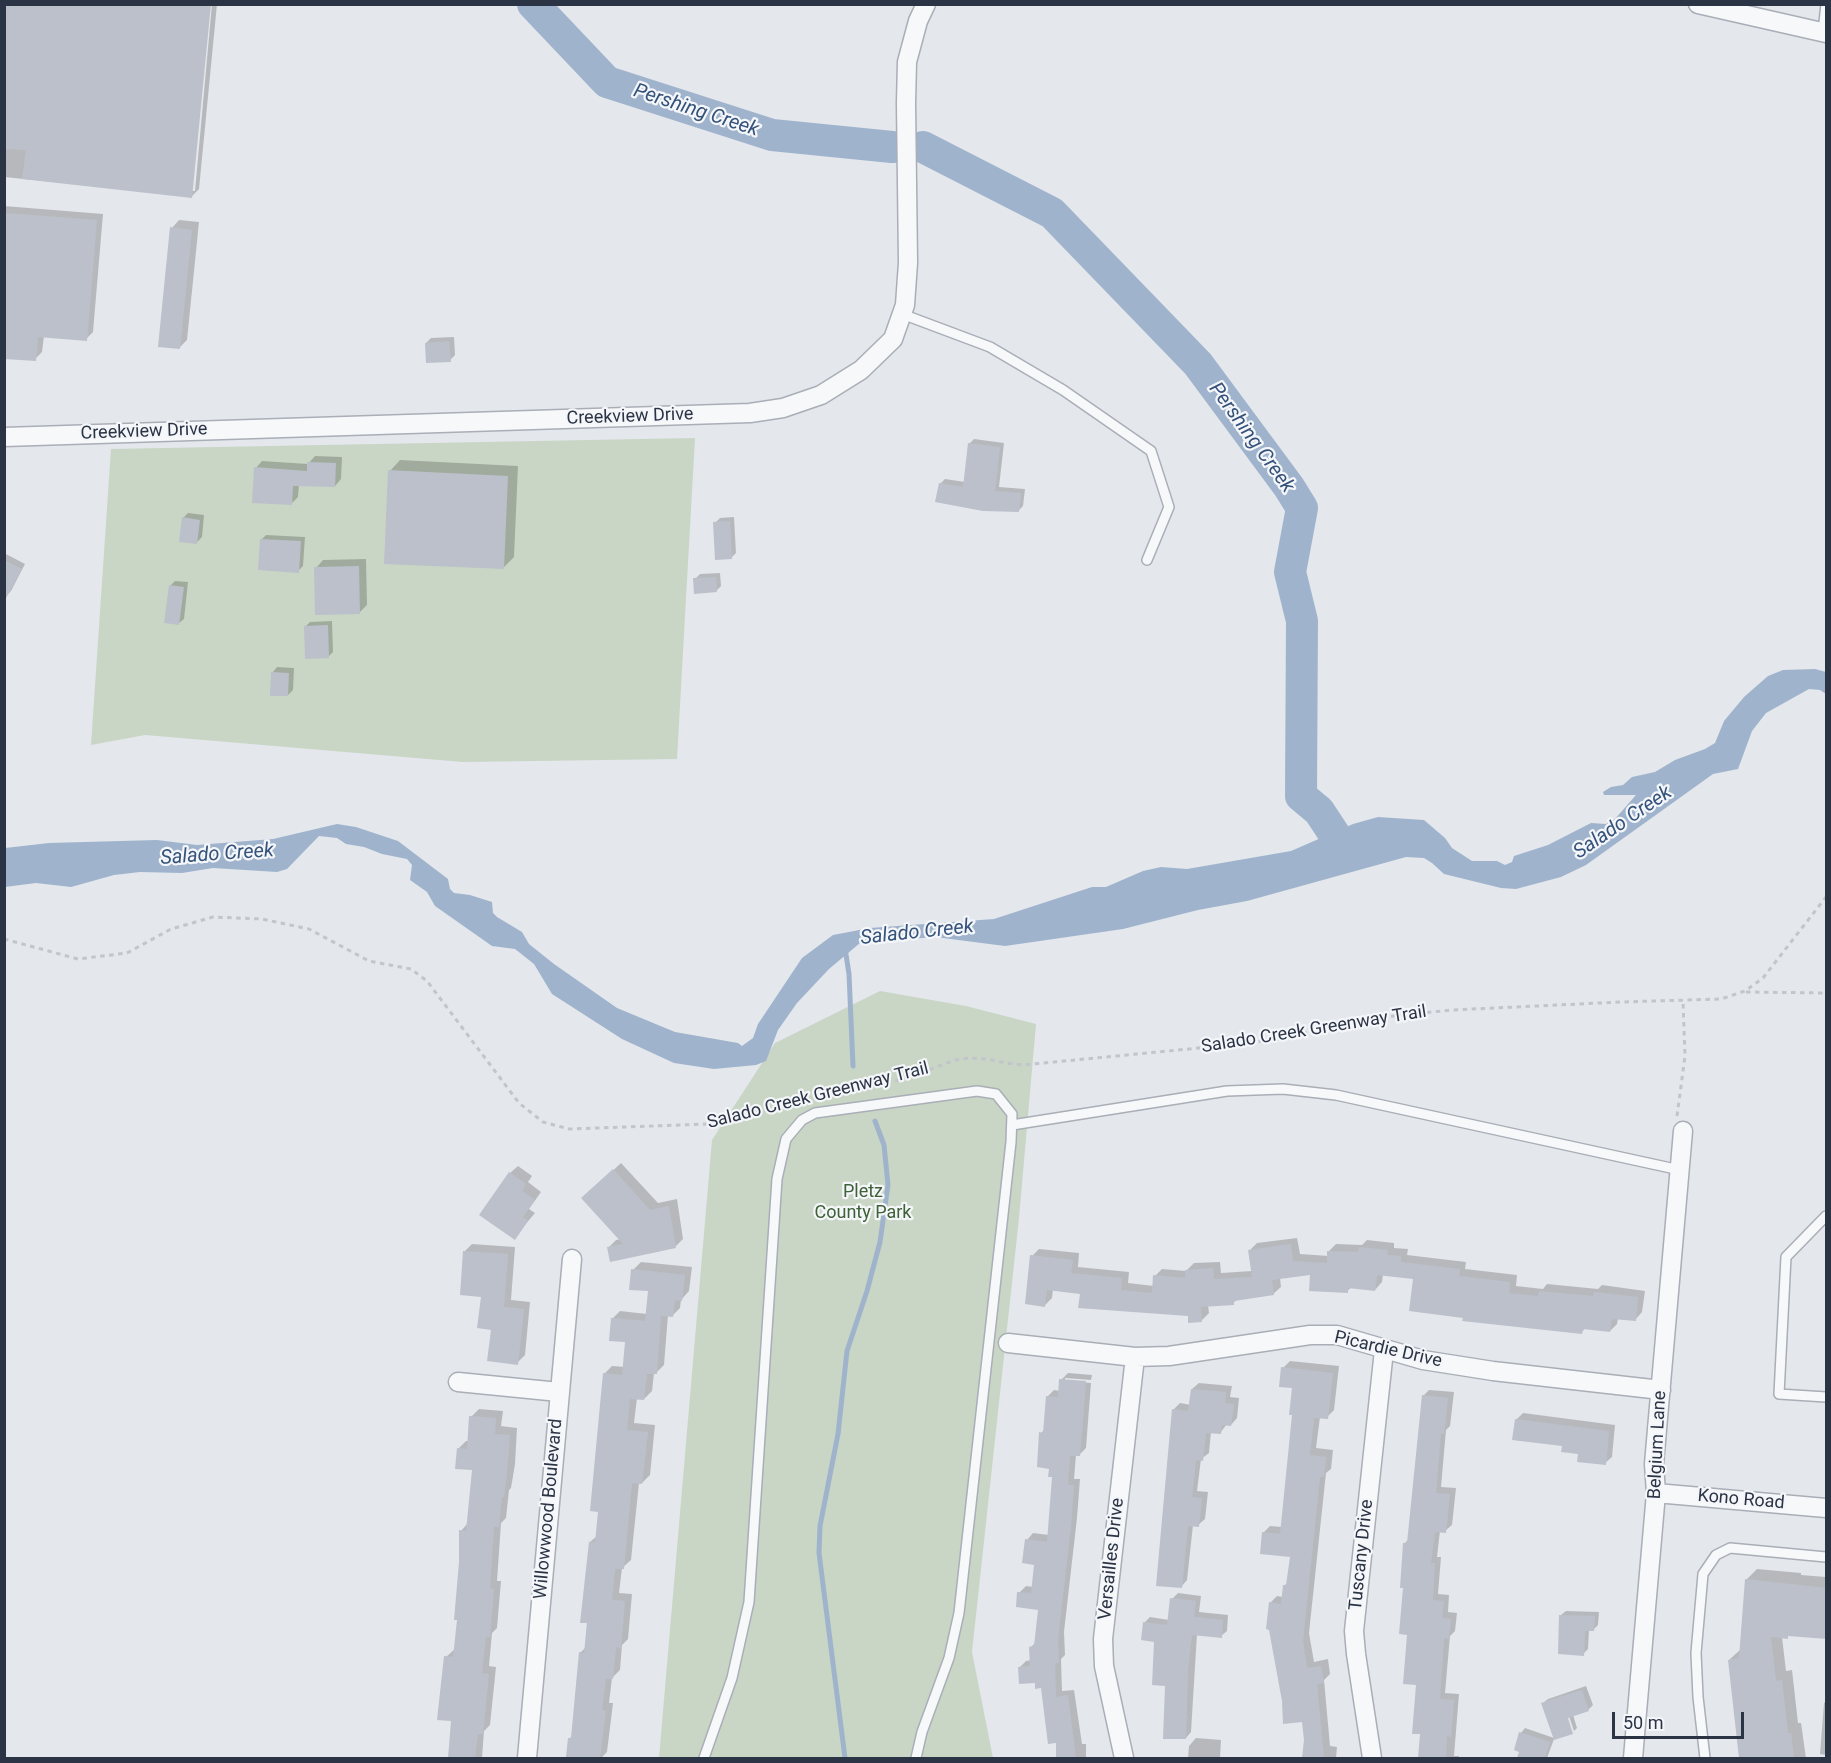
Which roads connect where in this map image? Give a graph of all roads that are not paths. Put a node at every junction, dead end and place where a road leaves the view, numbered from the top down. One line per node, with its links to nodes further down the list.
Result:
1 (926, 4): 5 (street, Creekview Drive)
2 (1698, 4): 4 (street)
3 (1826, 4): 4 (lane)
4 (1825, 33)
5 (902, 314): 6 (street, Creekview Drive); 7 (lane)
6 (4, 437)
7 (1147, 560)
8 (1012, 1125): 10 (lane); 24 (lane); 25 (lane)
9 (1683, 1131): 10 (street, Belgium Lane)
10 (1680, 1170): 17 (street, Belgium Lane)
11 (1827, 1216): 19 (lane)
12 (572, 1259): 18 (street, Willowwood Boulevard)
13 (1008, 1343): 15 (street, Picardie Drive)
14 (1384, 1350): 15 (street, Picardie Drive); 17 (street, Picardie Drive); 27 (street, Tuscany Drive)
15 (1135, 1357): 26 (street, Versailles Drive)
16 (458, 1382): 18 (street)
17 (1661, 1390): 20 (street, Belgium Lane)
18 (559, 1392): 23 (street, Willowwood Boulevard)
19 (1827, 1397)
20 (1656, 1493): 21 (street, Kono Road); 28 (street, Belgium Lane)
21 (1827, 1508)
22 (1827, 1557): 29 (lane)
23 (527, 1758)
24 (704, 1758)
25 (916, 1758)
26 (1124, 1758)
27 (1372, 1758)
28 (1633, 1758)
29 (1705, 1758)

